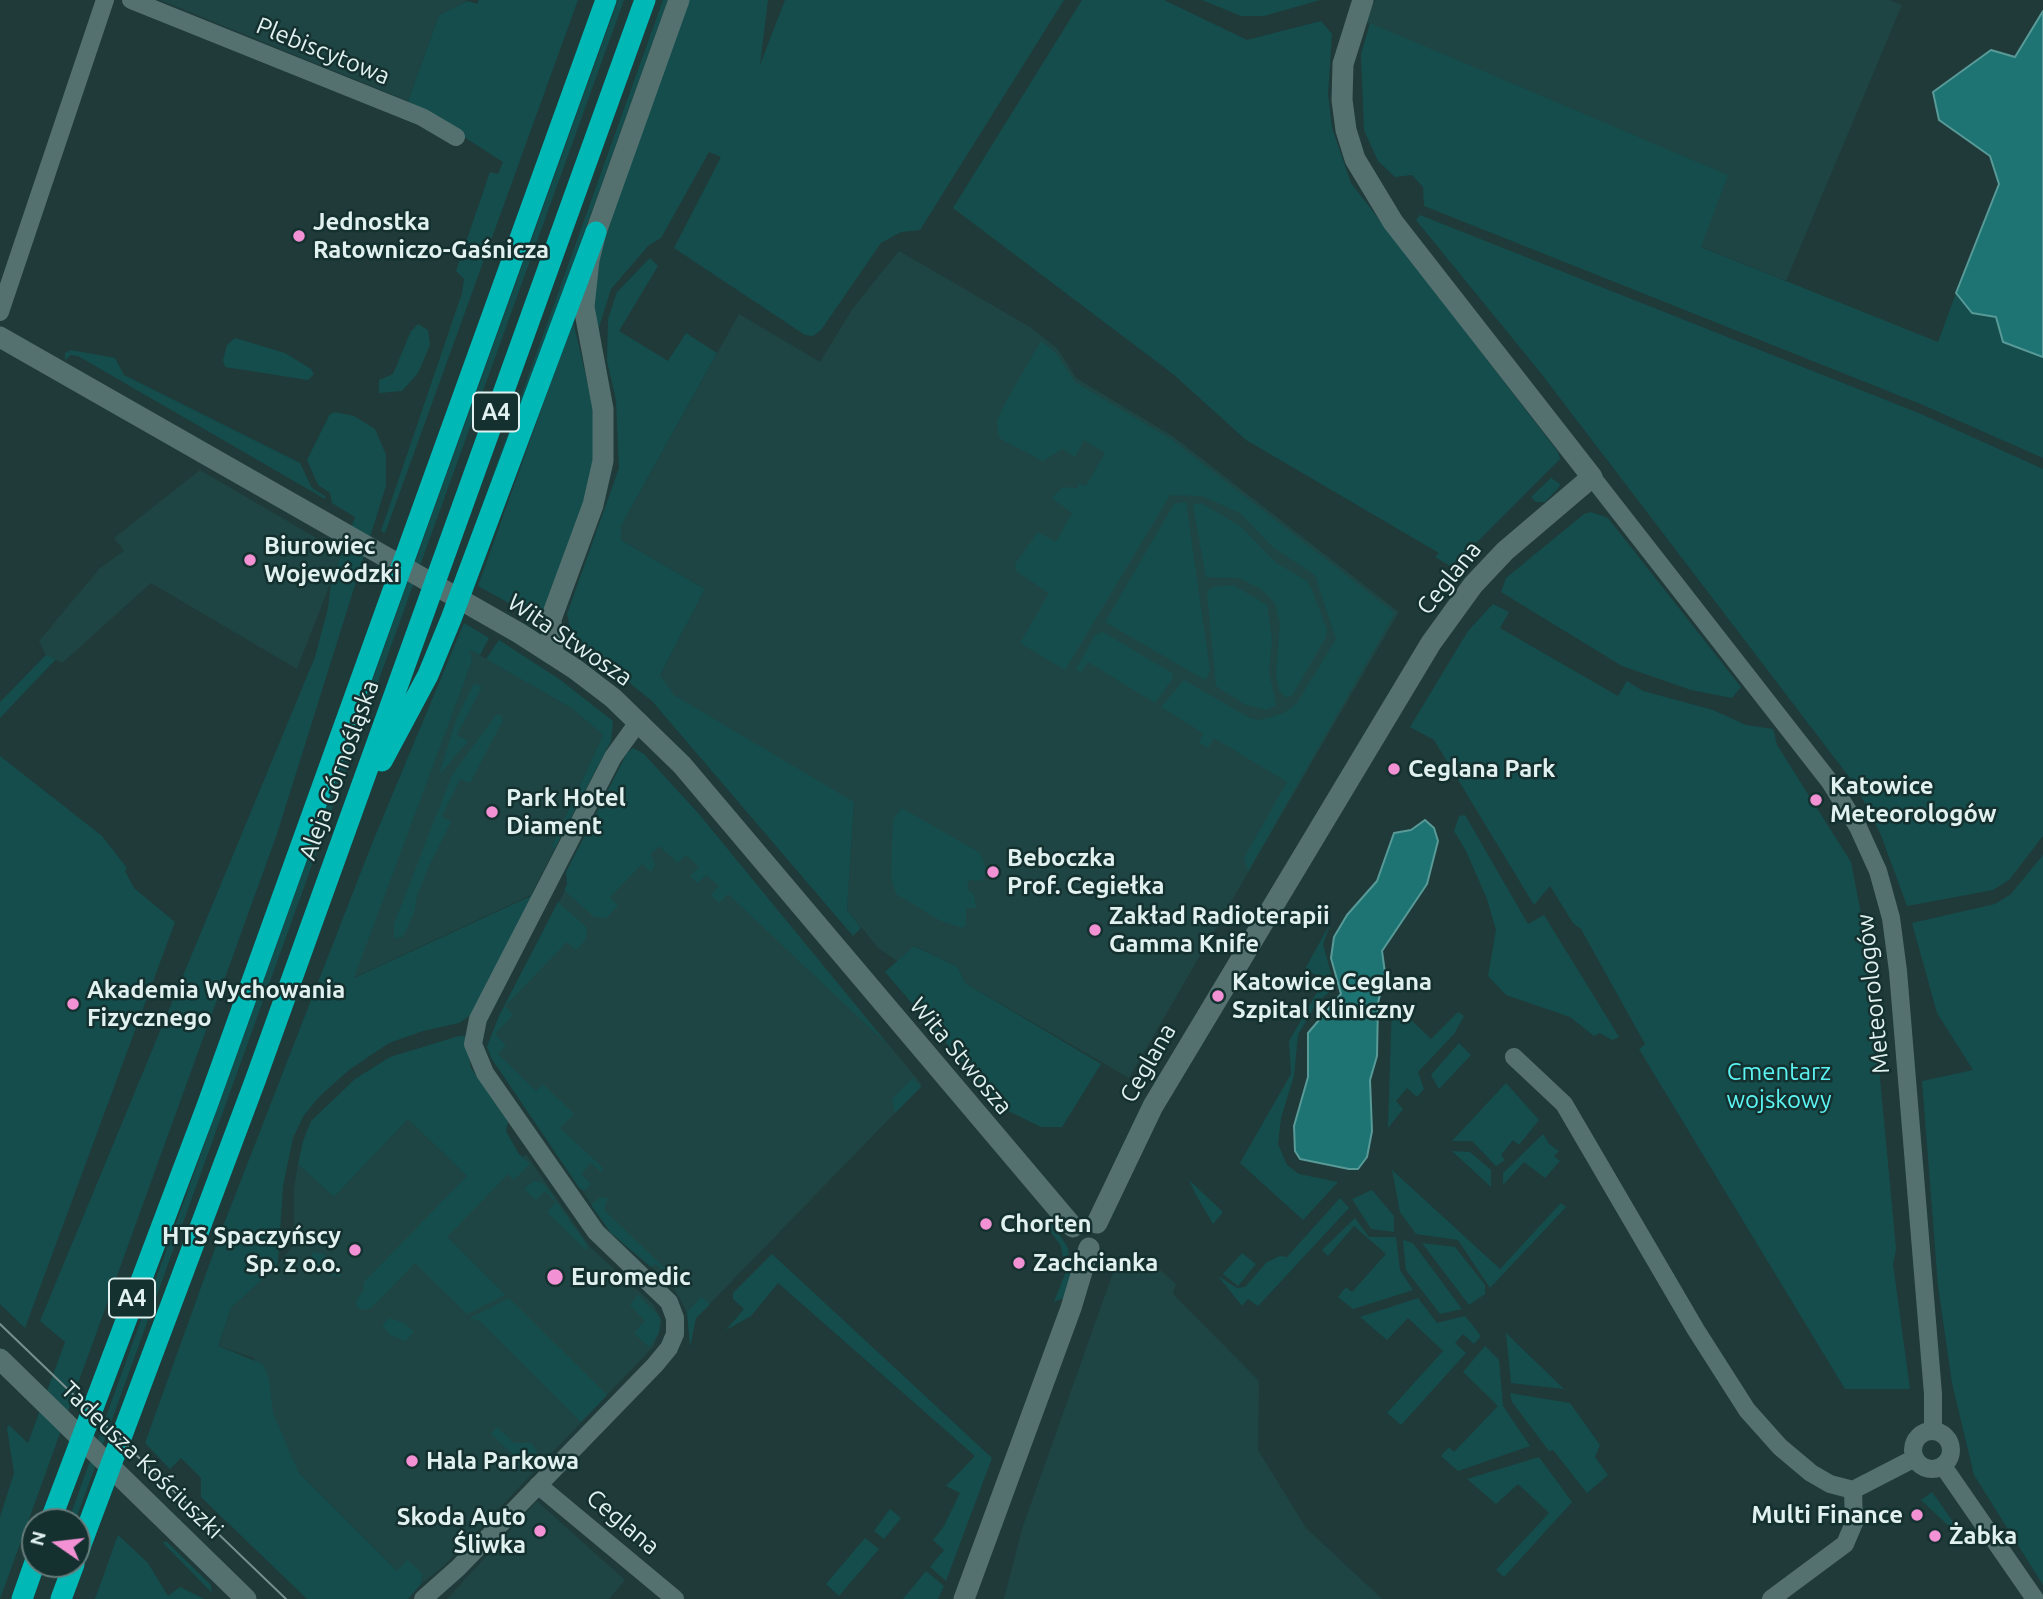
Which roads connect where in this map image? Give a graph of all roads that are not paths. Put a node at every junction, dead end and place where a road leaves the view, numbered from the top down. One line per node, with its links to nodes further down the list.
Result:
1 (105, 0): 9 (street)
2 (131, 0): 7 (street, Plebiscytowa)
3 (606, 0): 27 (highway, Aleja Górnośląska / A4)
4 (645, 0): 16 (highway, Aleja Górnośląska / A4)
5 (679, 0): 8 (street)
6 (1363, 0): 11 (street)
7 (456, 137)
8 (596, 232): 12 (street); 16 (highway)
9 (0, 312)
10 (0, 337): 13 (street, Wita Stwosza)
11 (1592, 477): 18 (street, Ceglana); 22 (street, Meteorologów)
12 (551, 619): 13 (street); 14 (street)
13 (519, 634): 14 (street, Wita Stwosza)
14 (553, 655): 15 (street, Wita Stwosza)
15 (639, 721): 19 (street, Wita Stwosza); 25 (street)
16 (348, 825): 28 (highway, Aleja Górnośląska / A4)
17 (1514, 1057): 26 (street)
18 (1097, 1223): 19 (street); 20 (street)
19 (1073, 1227): 20 (street)
20 (1089, 1248): 36 (street)
21 (5, 1364): 33 (street, Tadeusza Kościuszki)
22 (1933, 1431): 23 (street); 24 (street)
23 (1915, 1458): 24 (street); 26 (street)
24 (1943, 1465): 38 (street)
25 (538, 1485): 34 (street); 35 (street, Ceglana)
26 (1853, 1489): 37 (street)
27 (55, 1508)
28 (91, 1517)
29 (29, 1578): 31 (highway)
30 (69, 1578): 32 (highway)
31 (22, 1599)
32 (61, 1599)
33 (246, 1599)
34 (423, 1599)
35 (675, 1599)
36 (964, 1599)
37 (1771, 1599)
38 (2035, 1599)

